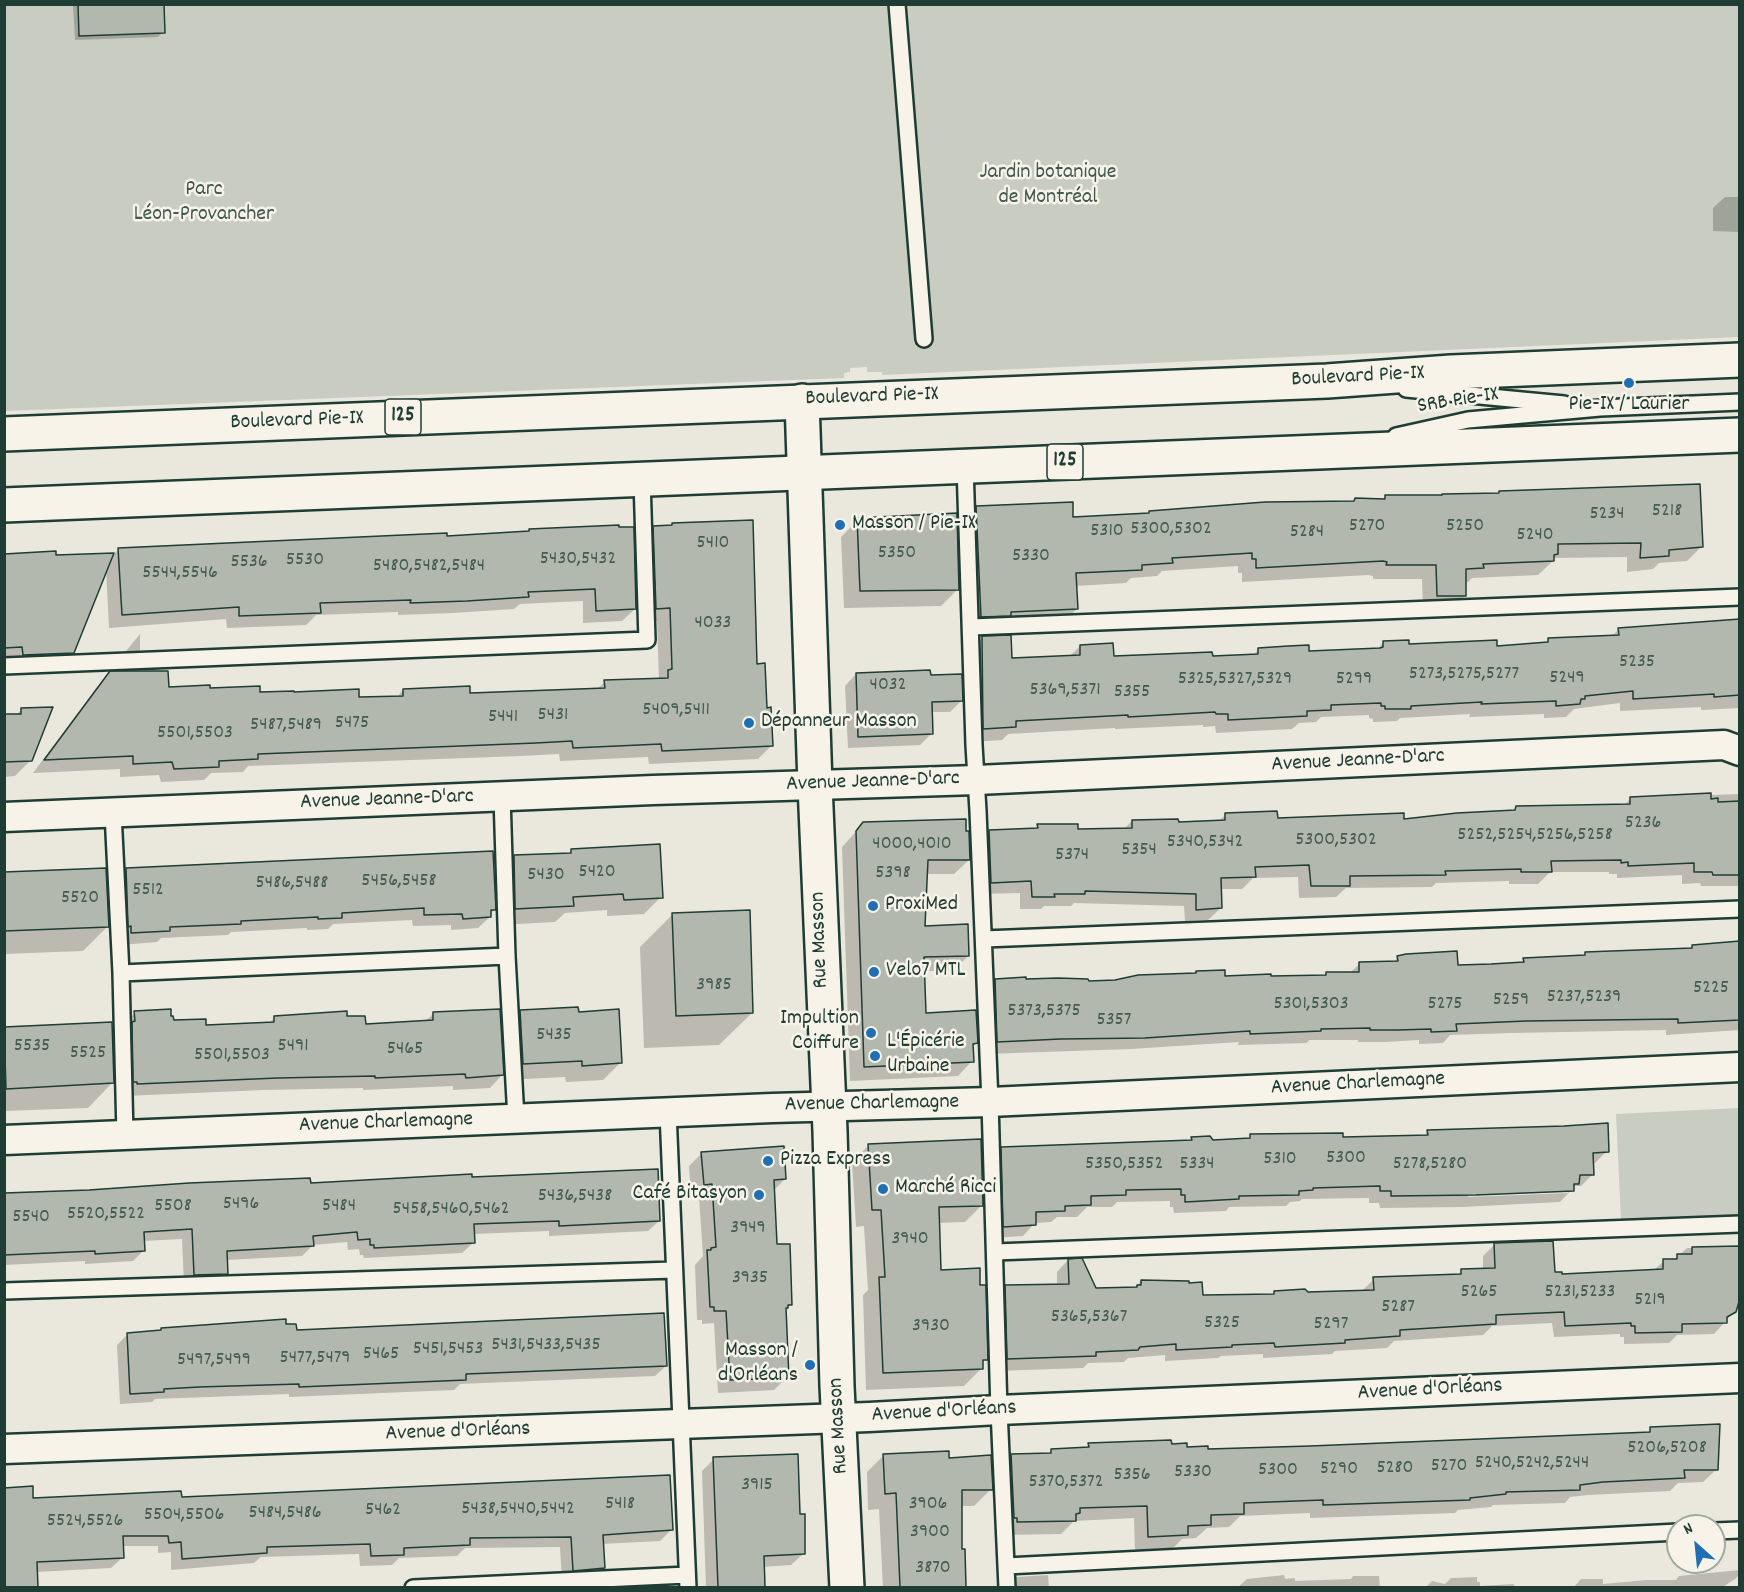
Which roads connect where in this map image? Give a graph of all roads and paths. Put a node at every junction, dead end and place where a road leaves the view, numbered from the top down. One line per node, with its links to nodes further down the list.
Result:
1 (897, 4): 2 (lane)
2 (924, 339)
3 (1740, 360): 4 (main road, Boulevard Pie-IX / 125)
4 (1327, 381): 5 (main road, Boulevard Pie-IX / 125); 7 (lane, SRB Pie-IX)
5 (802, 401): 8 (main road, Boulevard Pie-IX / 125); 12 (main road, Rue Masson)
6 (1740, 402): 7 (lane, SRB Pie-IX)
7 (1600, 408): 10 (lane, SRB Pie-IX)
8 (4, 434)
9 (1740, 435): 10 (main road, 125)
10 (1326, 452): 11 (main road, 125)
11 (965, 466): 12 (main road, 125); 16 (lane)
12 (804, 473): 13 (main road, 125); 20 (main road, Rue Masson)
13 (642, 480): 14 (main road, 125); 17 (lane)
14 (4, 505)
15 (1740, 597): 16 (lane)
16 (971, 627): 19 (lane)
17 (4, 666)
18 (1740, 751): 19 (street, Avenue Jeanne-D'arc)
19 (977, 780): 20 (street, Avenue Jeanne-D'arc); 25 (lane)
20 (814, 785): 21 (street, Avenue Jeanne-D'arc); 30 (main road, Rue Masson)
21 (502, 796): 22 (street, Avenue Jeanne-D'arc); 26 (lane)
22 (113, 813): 23 (street, Avenue Jeanne-D'arc); 27 (lane)
23 (4, 817)
24 (1740, 909): 25 (lane)
25 (984, 939): 29 (lane)
26 (507, 957): 27 (lane); 32 (lane)
27 (121, 973): 33 (lane)
28 (1740, 1067): 29 (street, Avenue Charlemagne)
29 (990, 1102): 30 (street, Avenue Charlemagne); 36 (lane)
30 (828, 1107): 31 (street, Avenue Charlemagne); 41 (main road, Rue Masson)
31 (668, 1112): 32 (street, Avenue Charlemagne); 37 (lane)
32 (516, 1119): 33 (street, Avenue Charlemagne)
33 (125, 1135): 34 (street, Avenue Charlemagne)
34 (4, 1140)
35 (1740, 1224): 36 (lane)
36 (995, 1252): 40 (lane)
37 (674, 1270): 38 (lane); 42 (lane)
38 (4, 1291)
39 (1740, 1378): 40 (street, Avenue d'Orléans)
40 (999, 1410): 41 (street, Avenue d'Orléans); 45 (lane)
41 (839, 1418): 42 (street, Avenue d'Orléans); 48 (main road, Rue Masson)
42 (681, 1425): 43 (street, Avenue d'Orléans); 46 (lane)
43 (4, 1449)
44 (1666, 1534): 45 (lane)
45 (1006, 1566): 49 (lane)
46 (688, 1581): 47 (lane)
47 (412, 1587)
48 (847, 1587)
49 (1007, 1587)

